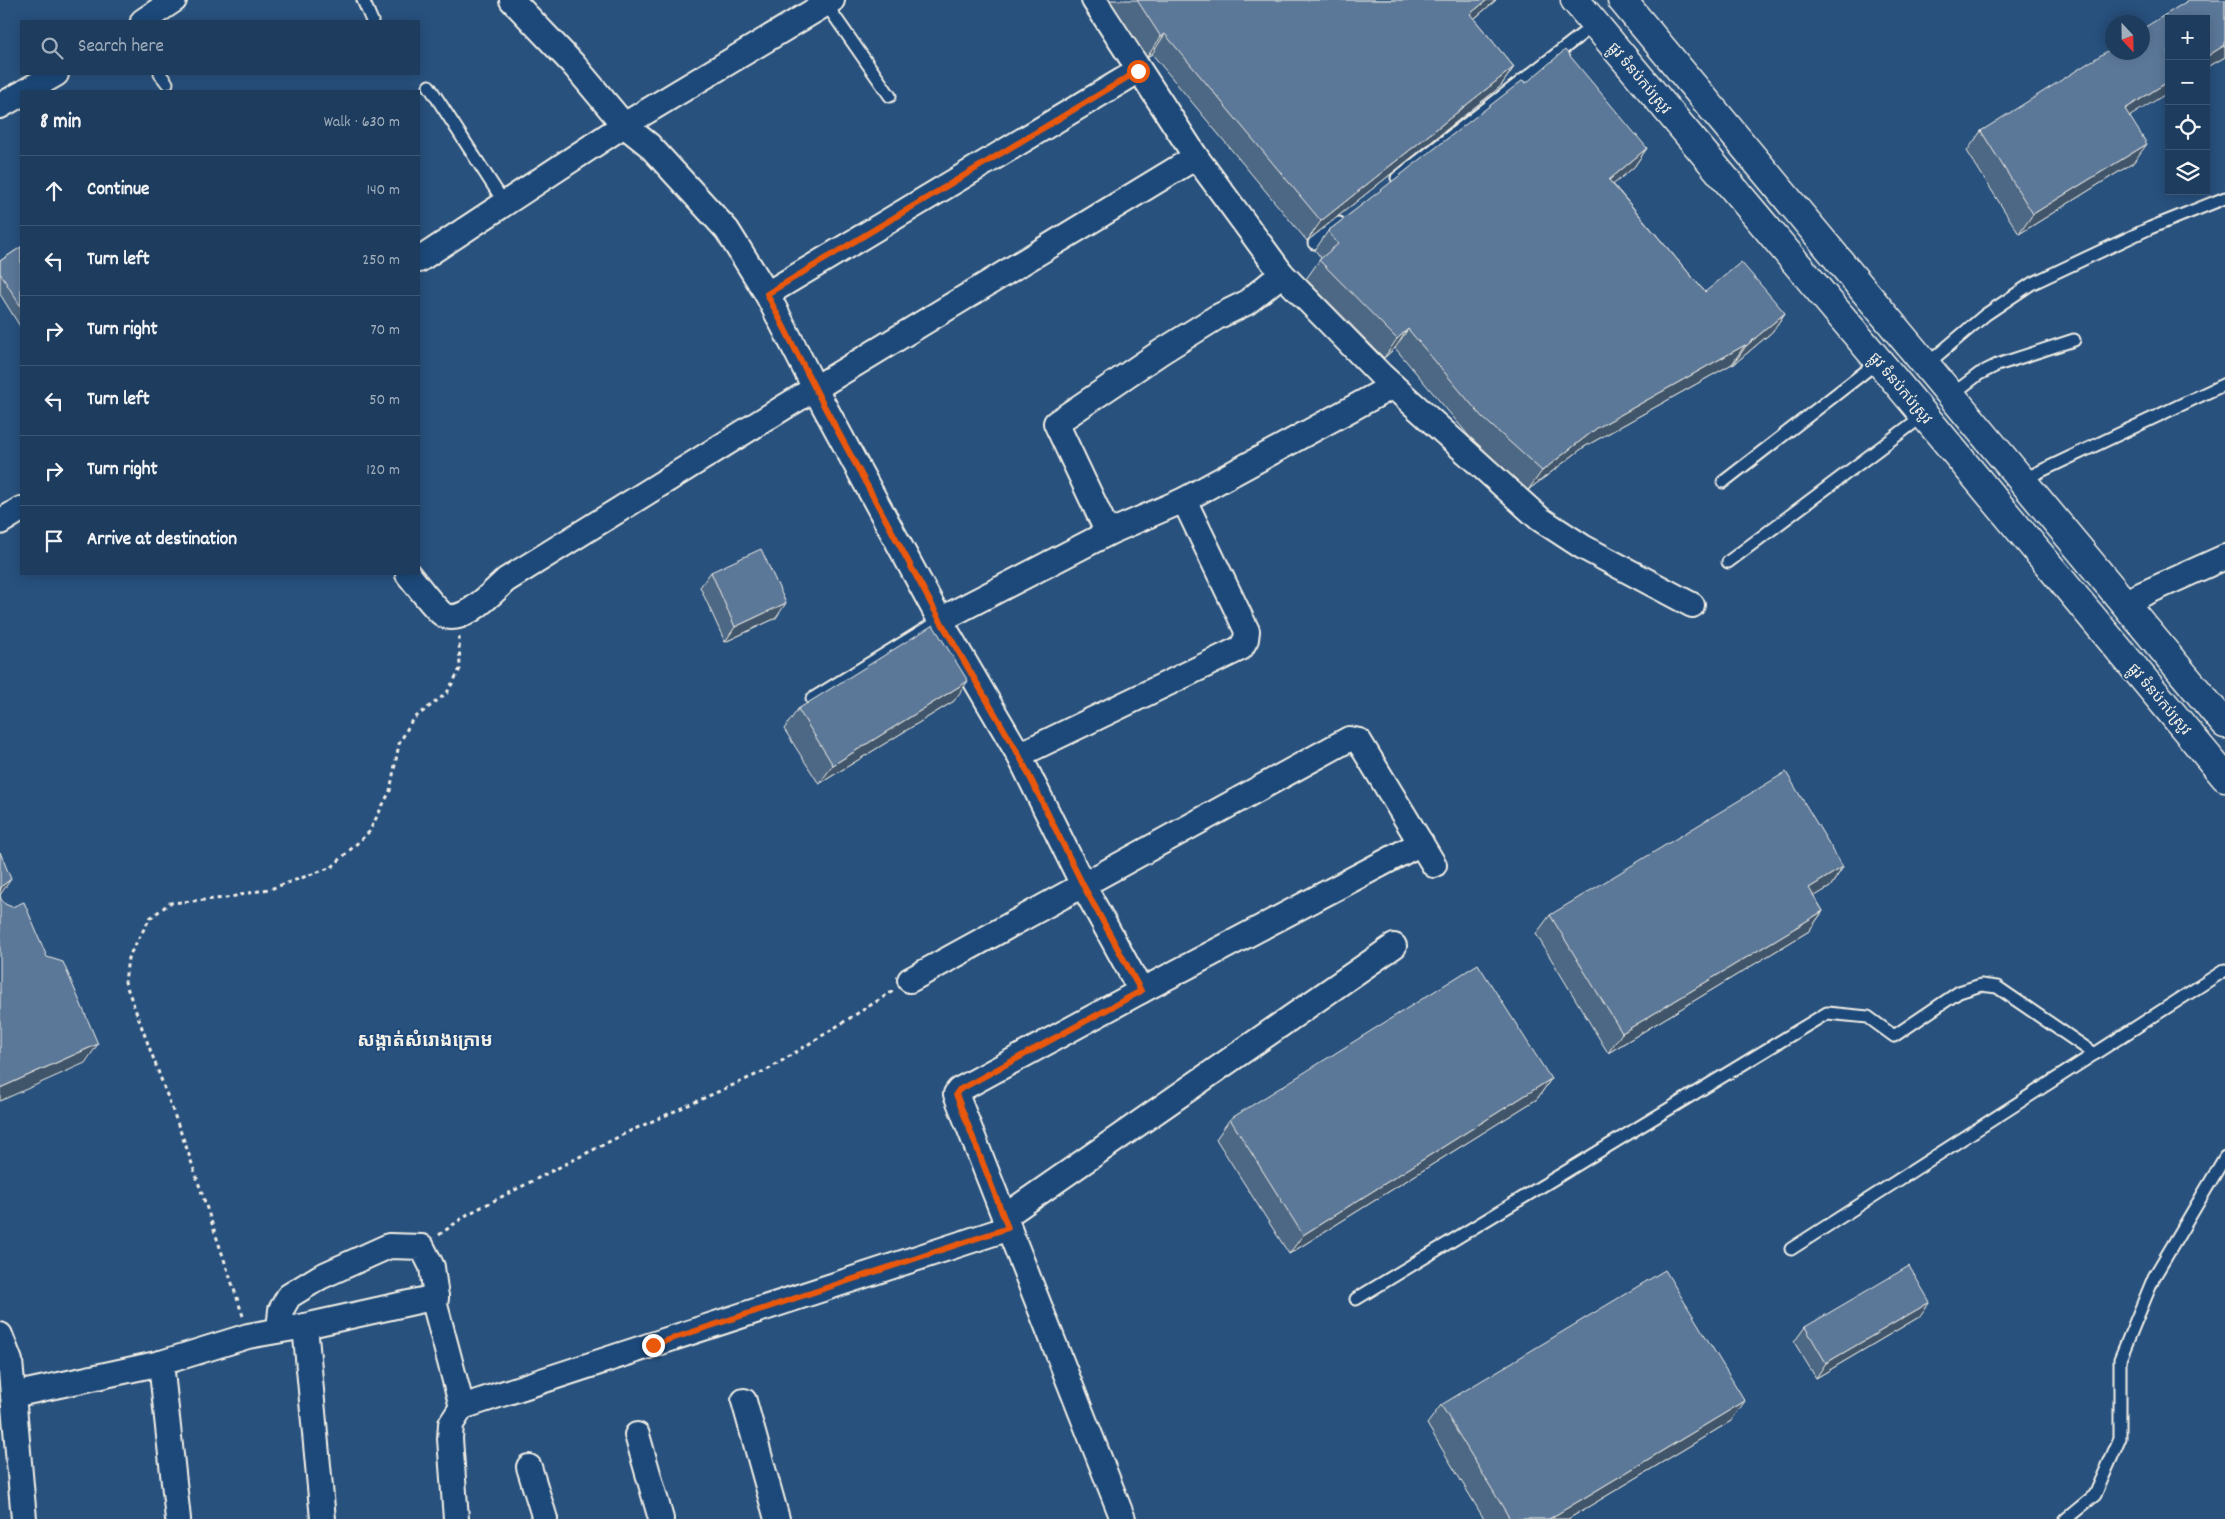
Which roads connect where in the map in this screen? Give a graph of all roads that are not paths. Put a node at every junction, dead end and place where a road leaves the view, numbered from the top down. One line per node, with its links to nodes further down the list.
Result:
1 (174, 0): 8 (street)
2 (363, 0): 9 (lane)
3 (512, 0): 18 (street)
4 (1094, 0): 11 (street)
5 (1575, 0): 10 (main road, ផ្លូវ ទំនប់កប់ស្រូវ)
6 (1622, 0): 30 (main road)
7 (829, 2): 16 (lane); 18 (street)
8 (144, 20)
9 (372, 20)
10 (1595, 24): 20 (lane); 29 (main road, ផ្លូវ ទំនប់កប់ស្រូវ)
11 (1138, 71): 19 (street); 27 (street)
12 (54, 75): 14 (street)
13 (429, 86): 22 (lane)
14 (28, 90)
15 (20, 95): 17 (street)
16 (890, 96)
17 (0, 106)
18 (624, 125): 22 (street); 27 (street)
19 (1196, 157): 26 (street); 33 (street)
20 (1384, 188)
21 (2225, 198): 30 (lane)
22 (505, 204): 25 (street)
23 (1345, 219): 24 (lane)
24 (1314, 243)
25 (420, 259)
26 (1282, 274): 32 (street); 41 (street)
27 (767, 294): 33 (street)
28 (2074, 340): 34 (lane)
29 (1879, 361): 35 (main road, ផ្លូវ ទំនប់កប់ស្រូវ); 37 (lane)
30 (1925, 366): 34 (main road)
31 (2225, 384): 36 (lane)
32 (1393, 386): 38 (street); 46 (street)
33 (815, 388): 44 (street); 47 (street)
34 (1950, 396): 36 (main road)
35 (1924, 415): 43 (lane); 51 (main road, ផ្លូវ ទំនប់កប់ស្រូវ)
36 (2021, 480): 45 (main road)
37 (1723, 482)
38 (1184, 500): 41 (street); 50 (street)
39 (20, 510): 40 (street)
40 (0, 522)
41 (1108, 533): 47 (street)
42 (2225, 558): 45 (street)
43 (1728, 562)
44 (409, 575)
45 (2124, 602): 49 (main road)
46 (1692, 605)
47 (940, 620): 48 (lane); 50 (street)
48 (812, 698)
49 (2225, 724)
50 (1019, 755): 54 (street)
51 (2225, 777)
52 (1421, 842): 53 (street); 54 (street); 58 (street)
53 (1434, 865)
54 (1083, 885): 57 (street); 58 (street)
55 (1394, 946): 61 (street)
56 (2225, 970): 59 (lane)
57 (910, 980)
58 (1141, 991): 61 (street)
59 (2095, 1054): 62 (lane); 64 (lane)
60 (2225, 1157): 83 (lane)
61 (1006, 1222): 72 (street); 82 (street)
62 (1791, 1249)
63 (436, 1297): 65 (street); 66 (street); 72 (street)
64 (1356, 1299)
65 (305, 1326): 66 (street); 77 (street)
66 (279, 1330): 69 (street)
67 (0, 1335): 68 (street)
68 (5, 1363): 70 (street)
69 (162, 1363): 70 (street); 76 (street)
70 (13, 1396): 75 (street)
71 (744, 1401): 81 (street)
72 (462, 1407): 78 (street)
73 (637, 1435): 80 (street)
74 (529, 1467): 79 (street)
75 (24, 1519)
76 (178, 1519)
77 (323, 1519)
78 (456, 1519)
79 (545, 1519)
80 (661, 1519)
81 (777, 1519)
82 (1123, 1519)
83 (2066, 1519)

